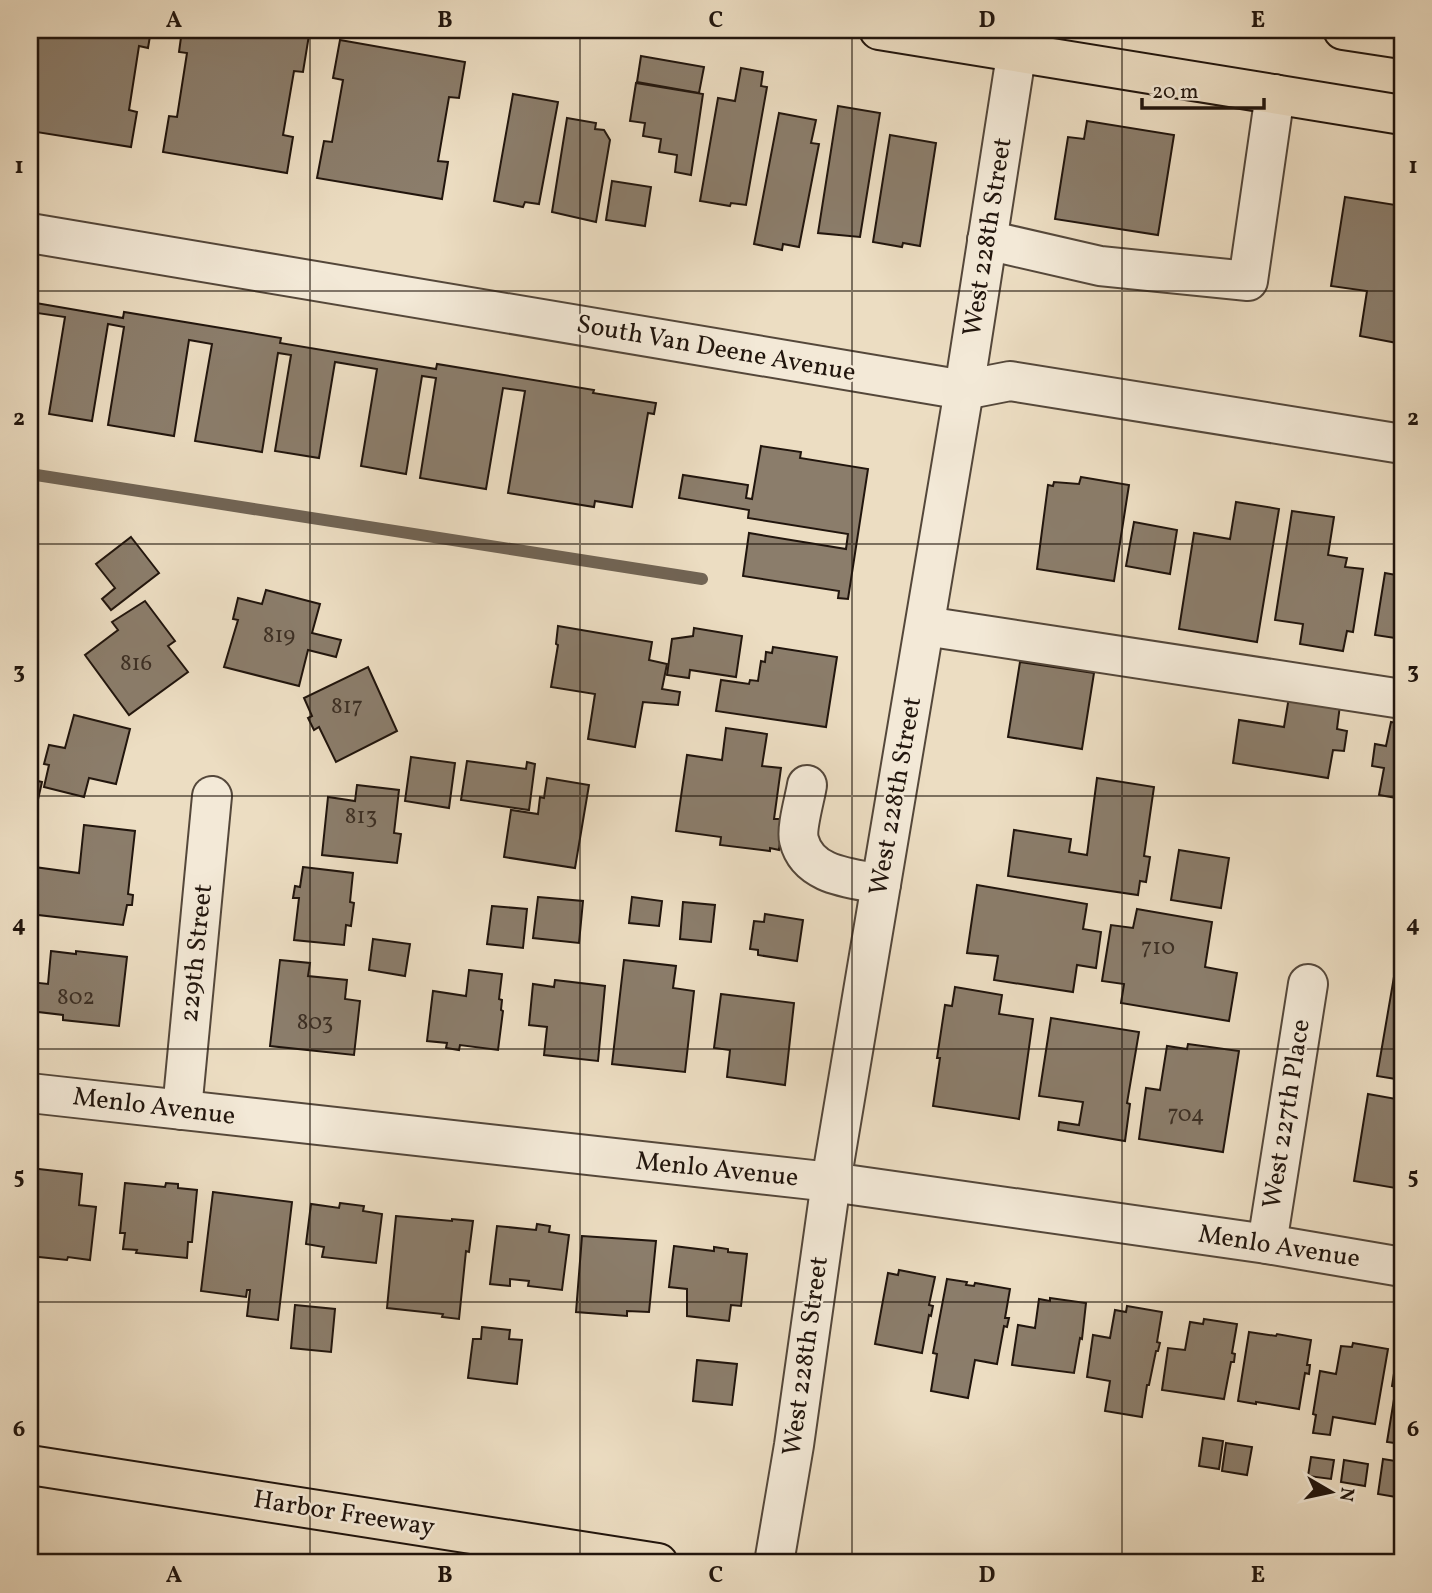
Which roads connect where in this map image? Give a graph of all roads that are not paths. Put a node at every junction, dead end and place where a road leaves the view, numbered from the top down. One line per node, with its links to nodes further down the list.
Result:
1 (879, 30): 4 (main road)
2 (1342, 30): 3 (main road)
3 (1402, 39)
4 (1018, 41): 5 (main road); 8 (street, West 228th Street)
5 (1275, 94): 6 (main road); 8 (street)
6 (1402, 115)
7 (30, 233): 9 (street, South Van Deene Avenue)
8 (987, 240): 9 (street, West 228th Street)
9 (964, 390): 10 (street, South Van Deene Avenue); 11 (street, West 228th Street)
10 (1402, 444)
11 (925, 626): 12 (street); 15 (street, West 228th Street)
12 (1402, 699)
13 (807, 785): 15 (street)
14 (212, 796): 18 (street, 229th Street)
15 (881, 884): 19 (street, West 228th Street)
16 (1308, 984): 20 (street, West 227th Place)
17 (30, 1093): 18 (street, Menlo Avenue)
18 (182, 1110): 19 (street, Menlo Avenue)
19 (831, 1182): 20 (street, Menlo Avenue); 24 (street, West 228th Street)
20 (1267, 1244): 21 (street, Menlo Avenue)
21 (1402, 1267)
22 (30, 1465): 23 (main road, Harbor Freeway)
23 (658, 1563)
24 (774, 1563)

